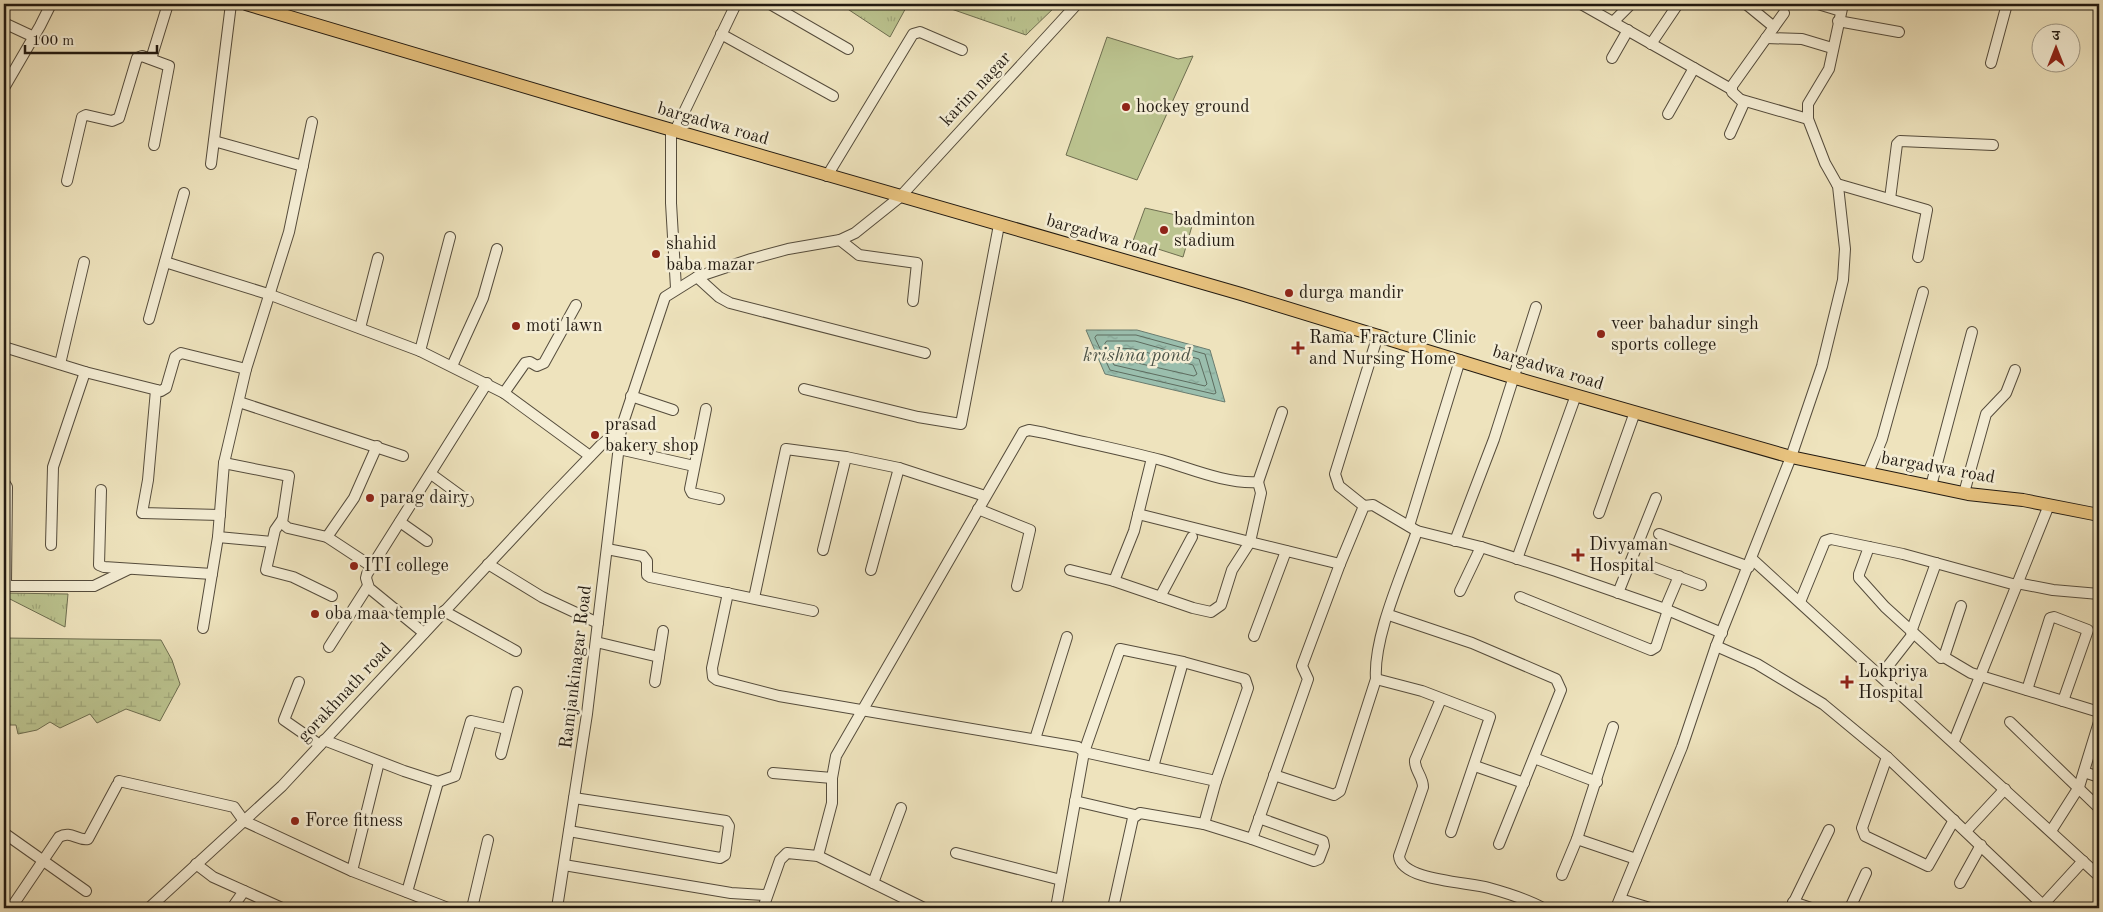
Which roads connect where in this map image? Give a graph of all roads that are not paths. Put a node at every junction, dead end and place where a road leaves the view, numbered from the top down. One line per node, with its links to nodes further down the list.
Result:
1 (51, 4): 22 (street)
2 (168, 4): 29 (street)
3 (231, 4): 41 (street)
4 (246, 4): 39 (main road, bargadwa road)
5 (736, 4): 21 (street)
6 (770, 4): 26 (street)
7 (1077, 4): 50 (street, karim nagar)
8 (1631, 4): 16 (street)
9 (1678, 4): 24 (street)
10 (1746, 4): 18 (street)
11 (1818, 4): 14 (street)
12 (2007, 4): 30 (street)
13 (1585, 5): 16 (street)
14 (1840, 12): 20 (street); 25 (street)
15 (1784, 13): 18 (street)
16 (1613, 22): 19 (street)
17 (4, 23): 22 (street)
18 (1774, 26): 23 (street)
19 (1628, 30): 24 (street); 28 (street)
20 (1899, 32)
21 (721, 34): 34 (street); 39 (street)
22 (34, 37): 32 (street)
23 (1766, 38): 25 (street); 33 (street)
24 (1651, 44): 31 (street)
25 (1832, 48): 37 (street)
26 (848, 49)
27 (962, 50): 46 (street)
28 (1612, 58)
29 (151, 59): 42 (street); 47 (street)
30 (1991, 63)
31 (1694, 68): 33 (street); 36 (street)
32 (4, 88)
33 (1731, 89): 35 (street)
34 (832, 96)
35 (1742, 100): 37 (street); 40 (street)
36 (1668, 114)
37 (1808, 119): 48 (street)
38 (312, 122): 45 (street)
39 (673, 131): 46 (main road, bargadwa road); 61 (street)
40 (1730, 134)
41 (214, 141): 44 (street); 45 (street)
42 (154, 145)
43 (1992, 145): 51 (street)
44 (211, 164)
45 (303, 166): 63 (street)
46 (827, 176): 50 (main road, bargadwa road)
47 (66, 181)
48 (1837, 184): 51 (street); 98 (street)
49 (184, 193): 59 (street)
50 (900, 197): 52 (main road, bargadwa road); 54 (street, karim nagar)
51 (1890, 199): 56 (street)
52 (999, 225): 70 (main road, bargadwa road); 82 (street)
53 (450, 237): 72 (street)
54 (849, 247): 60 (street); 64 (street)
55 (497, 249): 76 (street)
56 (1918, 257)
57 (378, 258): 68 (street)
58 (84, 262): 75 (street)
59 (165, 262): 63 (street); 67 (street)
60 (697, 277): 61 (street); 73 (street)
61 (676, 288): 86 (street, Ramjankinagar Road)
62 (1923, 292): 103 (street)
63 (268, 294): 68 (street); 77 (street)
64 (913, 301)
65 (576, 305): 84 (street)
66 (1536, 307): 80 (street)
67 (149, 319)
68 (360, 328): 72 (street)
69 (1972, 332): 107 (street)
70 (1378, 335): 74 (main road, bargadwa road); 115 (street)
71 (4, 350): 75 (street)
72 (420, 351): 76 (street)
73 (925, 353)
74 (1460, 360): 80 (main road, bargadwa road); 123 (street)
75 (60, 364): 79 (street)
76 (452, 366): 81 (street)
77 (246, 369): 83 (street); 87 (street)
78 (2015, 370): 109 (street)
79 (84, 372): 83 (street); 132 (street)
80 (1512, 377): 85 (main road, bargadwa road); 129 (street)
81 (487, 383): 84 (street); 104 (street)
82 (804, 389)
83 (156, 390): 119 (street)
84 (504, 393): 96 (street)
85 (1576, 395): 91 (main road, bargadwa road); 138 (street)
86 (631, 396): 89 (street); 92 (street, Ramjankinagar Road)
87 (238, 402): 93 (street); 100 (street)
88 (706, 409): 101 (street)
89 (672, 410)
90 (1282, 412): 106 (street)
91 (1635, 412): 98 (main road, bargadwa road); 117 (street)
92 (621, 429): 94 (street, Ramjankinagar Road); 96 (street, gorakhnath road)
93 (377, 446): 95 (street); 126 (street)
94 (619, 449): 101 (street); 135 (street, Ramjankinagar Road)
95 (403, 456)
96 (590, 456): 140 (street, gorakhnath road)
97 (846, 457): 102 (street); 136 (street); 162 (street)
98 (1791, 457): 103 (main road, bargadwa road); 139 (street)
99 (1152, 458): 106 (street); 110 (street); 118 (street)
100 (224, 463): 119 (street); 121 (street)
101 (694, 466): 112 (street)
102 (899, 468): 110 (street); 146 (street)
103 (1868, 473): 107 (main road, bargadwa road)
104 (431, 474): 113 (street); 122 (street)
105 (4, 482): 150 (street)
106 (1258, 482): 131 (street)
107 (1931, 486): 109 (main road, bargadwa road)
108 (101, 490): 145 (street)
109 (1964, 493): 114 (main road, bargadwa road)
110 (985, 496): 116 (street)
111 (1656, 498): 158 (street)
112 (719, 499)
113 (468, 501)
114 (2049, 505): 120 (main road, bargadwa road); 152 (street)
115 (1364, 506): 123 (street); 141 (street)
116 (978, 509): 155 (street); 194 (street)
117 (1599, 513)
118 (1138, 514): 131 (street); 151 (street)
119 (220, 515): 125 (street)
120 (2099, 515)
121 (282, 520): 126 (street); 130 (street)
122 (400, 522): 128 (street); 143 (street)
123 (1413, 528): 129 (street); 169 (street)
124 (1659, 534): 139 (street)
125 (218, 537): 130 (street); 148 (street)
126 (327, 537): 143 (street)
127 (1192, 537): 161 (street)
128 (427, 541)
129 (1455, 541): 133 (street)
130 (272, 542): 160 (street)
131 (1250, 542): 137 (street); 161 (street)
132 (50, 545)
133 (1481, 547): 138 (street); 156 (street)
134 (1870, 547): 142 (street); 164 (street); 175 (street)
135 (607, 549): 157 (street); 170 (street, Ramjankinagar Road)
136 (823, 550)
137 (1286, 551): 141 (street); 176 (street)
138 (1517, 559): 158 (street)
139 (1750, 563): 164 (street); 174 (street)
140 (488, 564): 167 (street, gorakhnath road); 170 (street)
141 (1340, 564): 212 (street)
142 (1936, 564): 152 (street); 175 (street)
143 (371, 566): 154 (street)
144 (1650, 566): 149 (street)
145 (129, 569): 148 (street); 150 (street)
146 (871, 570)
147 (1070, 570): 151 (street)
148 (212, 574): 171 (street)
149 (1679, 576): 153 (street); 166 (street)
150 (4, 581)
151 (1114, 581): 161 (street)
152 (2017, 584): 159 (street); 186 (street)
153 (1700, 585)
154 (368, 586): 173 (street); 180 (street)
155 (1017, 586)
156 (1460, 592)
157 (728, 593): 162 (street); 194 (street)
158 (1618, 593): 166 (street)
159 (2099, 594)
160 (332, 596)
161 (1160, 597)
162 (754, 598): 168 (street)
163 (1520, 598): 166 (street)
164 (1800, 602): 185 (street)
165 (1961, 606): 183 (street)
166 (1667, 610): 174 (street)
167 (444, 611): 173 (street, gorakhnath road); 181 (street)
168 (813, 611)
169 (1389, 615): 187 (street); 206 (street)
170 (598, 623): 178 (street, Ramjankinagar Road)
171 (203, 628)
172 (664, 631): 182 (street)
173 (424, 633): 202 (street, gorakhnath road)
174 (1722, 633): 179 (street)
175 (1912, 633): 183 (street); 185 (street)
176 (1254, 636)
177 (1067, 637): 200 (street)
178 (596, 642): 182 (street); 221 (street, Ramjankinagar Road)
179 (1716, 646): 205 (street); 243 (street)
180 (329, 647)
181 (516, 651)
182 (659, 657): 189 (street)
183 (1944, 657): 186 (street)
184 (1183, 662): 203 (street); 209 (street); 215 (street)
185 (1881, 675): 201 (street)
186 (1980, 675): 190 (street); 201 (street)
187 (1376, 679): 192 (street); 212 (street)
188 (299, 682): 202 (street)
189 (655, 682)
190 (2027, 690): 193 (street); 193 (street)
191 (517, 692): 199 (street)
192 (1441, 699): 208 (street); 274 (street)
193 (2063, 701): 195 (street)
194 (862, 710): 200 (street); 214 (street)
195 (2099, 712)
196 (2010, 722): 219 (street)
197 (2099, 722): 210 (street)
198 (1613, 727): 217 (street)
199 (507, 729): 204 (street); 216 (street)
200 (1035, 739): 203 (street)
201 (1954, 741): 220 (street)
202 (322, 742): 207 (street); 228 (street, gorakhnath road)
203 (1084, 752): 209 (street); 222 (street)
204 (500, 754)
205 (1887, 757): 227 (street); 227 (street)
206 (1534, 758): 217 (street); 218 (street)
207 (379, 762): 216 (street); 248 (street)
208 (1475, 766): 218 (street); 234 (street)
209 (1152, 767): 215 (street)
210 (2084, 772): 213 (street); 219 (street)
211 (773, 773): 214 (street)
212 (1274, 775): 226 (street)
213 (2099, 777)
214 (832, 778): 242 (street)
215 (1216, 781): 229 (street)
216 (438, 782): 257 (street)
217 (1597, 782): 237 (street)
218 (1524, 783): 239 (street)
219 (2079, 787): 224 (street); 233 (street)
220 (2006, 789): 232 (street); 233 (street)
221 (574, 798): 231 (street, Ramjankinagar Road); 231 (street)
222 (1075, 801): 225 (street); 252 (street)
223 (900, 808): 253 (street)
224 (2099, 808)
225 (1136, 815): 229 (street); 273 (street)
226 (1259, 818): 236 (street); 236 (street)
227 (1954, 820): 232 (street)
228 (244, 821): 244 (street); 246 (street, gorakhnath road); 248 (street)
229 (1204, 824): 236 (street)
230 (1829, 830): 261 (street)
231 (569, 831): 247 (street, Ramjankinagar Road)
232 (1966, 831): 240 (street)
233 (2050, 831): 245 (street)
234 (1451, 832)
235 (4, 833): 244 (street)
236 (1252, 839)
237 (1577, 839): 243 (street); 250 (street)
238 (488, 840): 268 (street)
239 (1499, 844)
240 (1981, 845): 254 (street); 262 (street)
241 (956, 853): 252 (street)
242 (818, 856): 253 (street); 258 (street)
243 (1636, 859): 260 (street)
244 (43, 861): 255 (street); 263 (street)
245 (2083, 861): 251 (street); 262 (street)
246 (196, 864): 256 (street); 264 (street, gorakhnath road)
247 (564, 865): 258 (street); 269 (street, Ramjankinagar Road)
248 (352, 871): 257 (street)
249 (1866, 873): 277 (street)
250 (1562, 875)
251 (2099, 876)
252 (1061, 880): 272 (street)
253 (873, 883): 259 (street)
254 (1960, 883)
255 (86, 891)
256 (244, 891): 265 (street); 266 (street)
257 (407, 892): 267 (street)
258 (766, 895): 270 (street)
259 (904, 904): 271 (street)
260 (1618, 904): 275 (street)
261 (1792, 905): 276 (street)
262 (2043, 907)
263 (11, 908)
264 (149, 908)
265 (232, 908)
266 (282, 908)
267 (448, 908)
268 (472, 908)
269 (557, 908)
270 (763, 908)
271 (924, 908)
272 (1056, 908)
273 (1113, 908)
274 (1543, 908)
275 (1650, 908)
276 (1811, 908)
277 (1850, 908)

